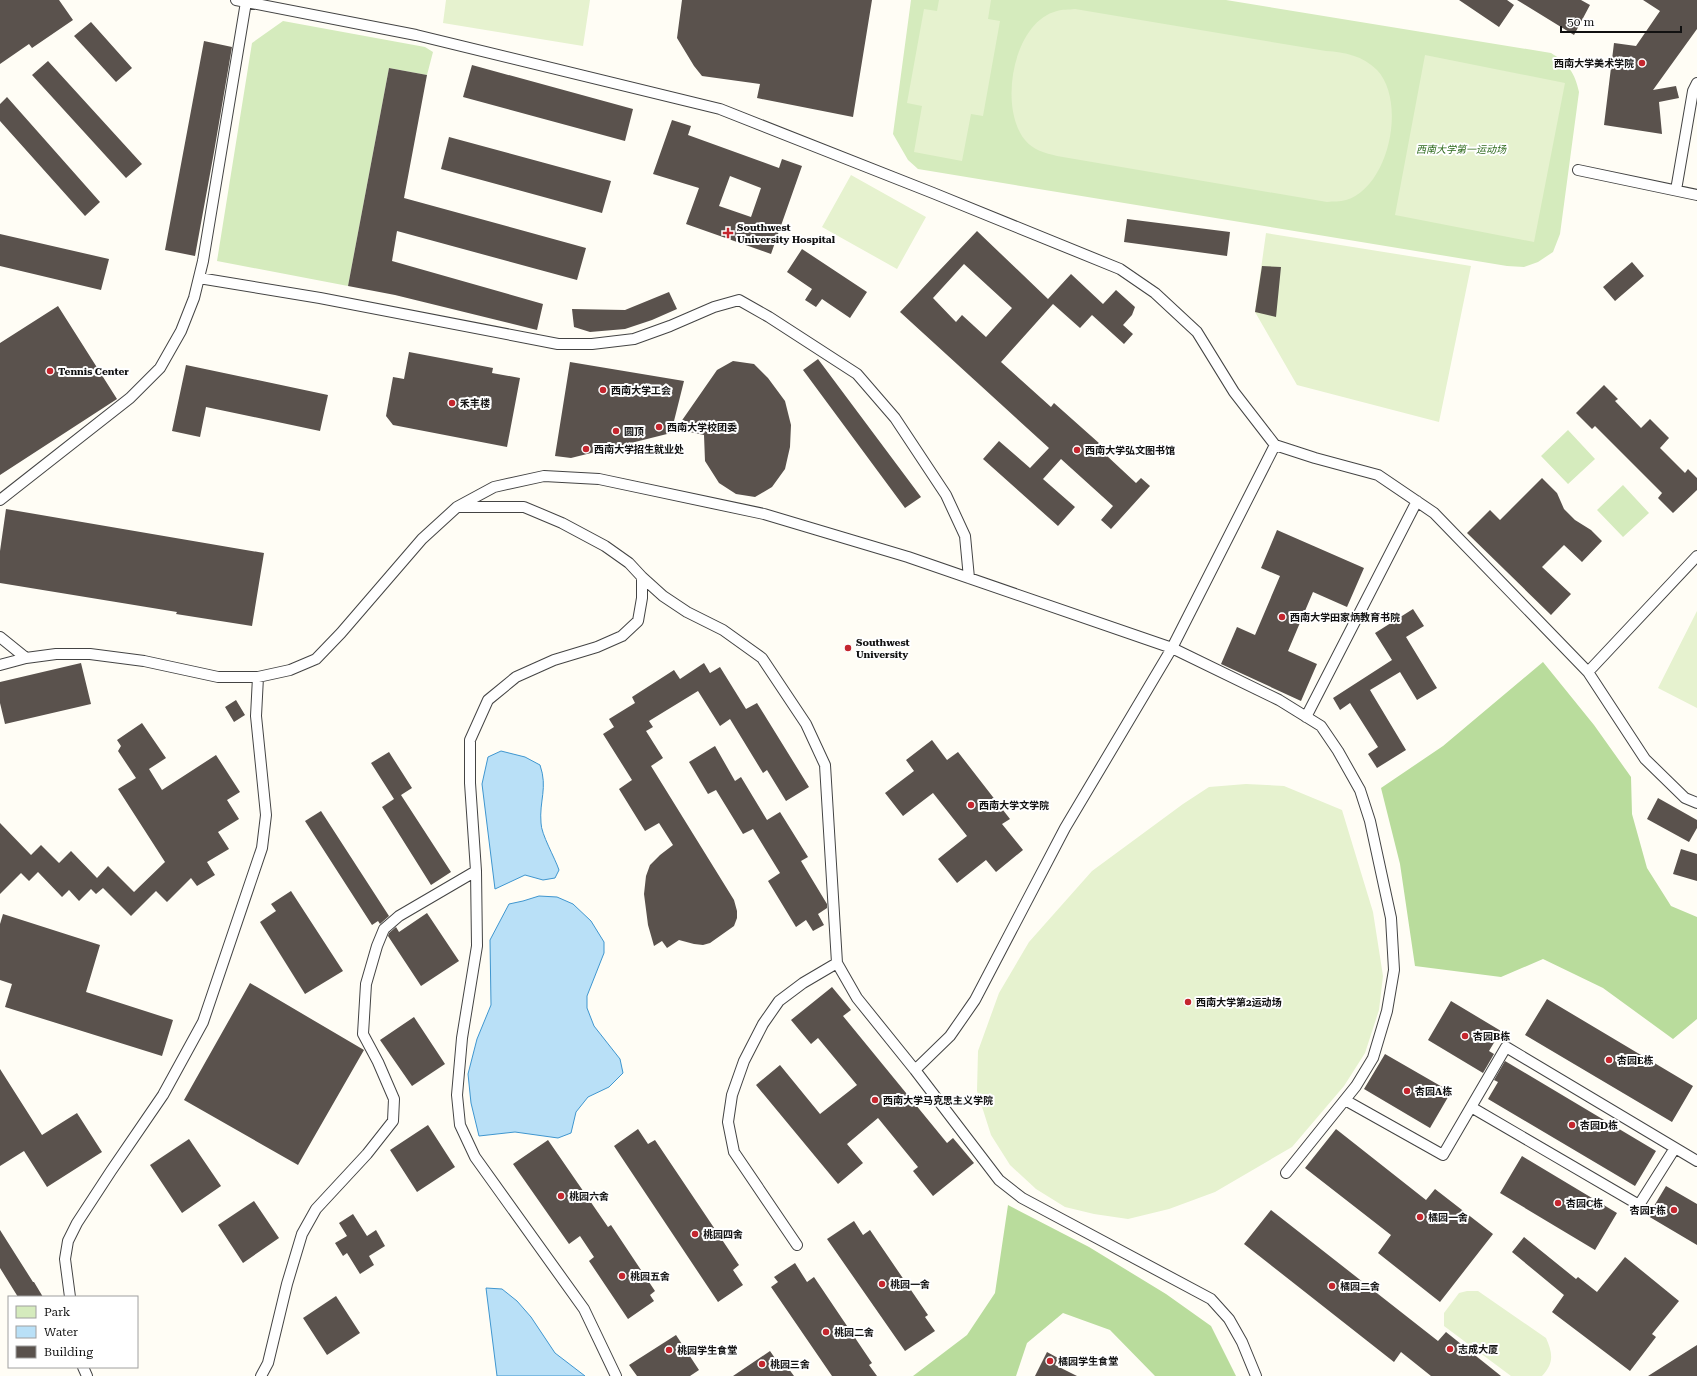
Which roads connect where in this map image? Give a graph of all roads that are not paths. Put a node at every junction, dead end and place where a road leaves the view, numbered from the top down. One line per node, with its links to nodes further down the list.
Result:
1 (241, 1): 6 (lane); 7 (lane)
2 (1697, 83): 4 (lane)
3 (1578, 170): 4 (lane)
4 (1676, 190): 5 (lane)
5 (1697, 195)
6 (199, 278): 8 (lane); 13 (lane)
7 (1275, 445): 9 (lane); 15 (lane)
8 (0, 500)
9 (1417, 501): 18 (lane); 20 (lane)
10 (457, 506): 12 (lane); 13 (lane); 19 (lane)
11 (1697, 556): 18 (lane)
12 (642, 577): 22 (lane); 23 (lane)
13 (969, 578): 15 (lane)
14 (0, 637): 16 (lane)
15 (1172, 648): 20 (lane); 24 (lane)
16 (26, 658): 17 (lane); 19 (lane)
17 (0, 665)
18 (1588, 672): 21 (lane)
19 (258, 677): 31 (lane)
20 (1306, 717): 25 (lane)
21 (1697, 803)
22 (476, 871): 32 (lane); 33 (lane)
23 (837, 963): 24 (lane); 30 (lane)
24 (915, 1070): 34 (lane)
25 (1345, 1100): 26 (lane); 29 (lane)
26 (1471, 1107): 27 (lane); 27 (lane)
27 (1675, 1148): 28 (lane)
28 (1697, 1161)
29 (1286, 1173)
30 (798, 1245)
31 (70, 1296)
32 (262, 1376)
33 (616, 1376)
34 (1256, 1376)

